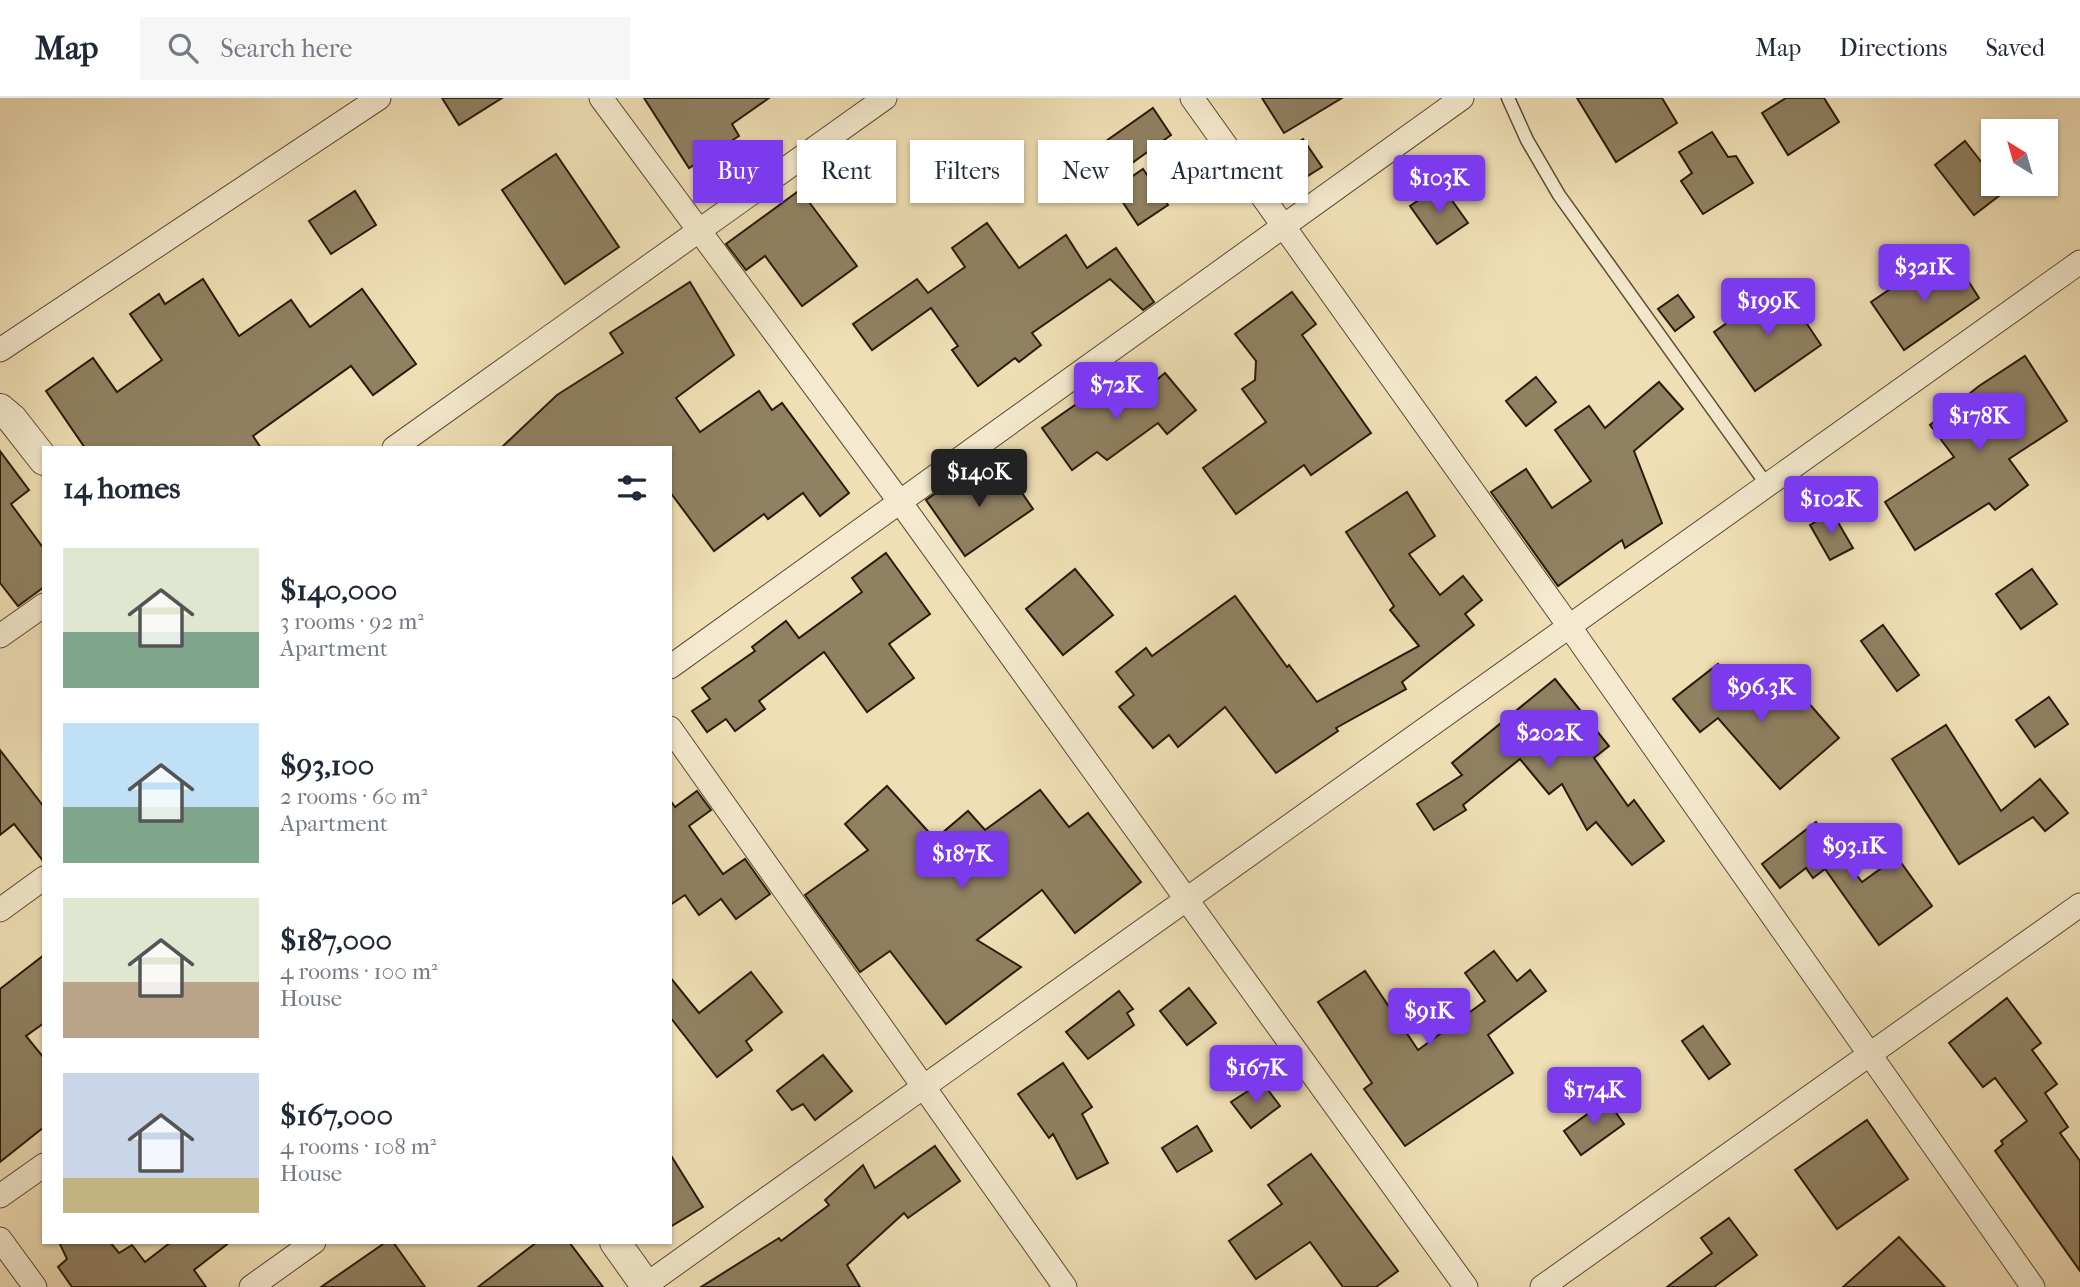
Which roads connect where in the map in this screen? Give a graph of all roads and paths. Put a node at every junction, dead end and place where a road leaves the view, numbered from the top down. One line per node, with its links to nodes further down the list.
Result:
1 (379, 98): 10 (street)
2 (601, 98): 8 (street)
3 (885, 98): 8 (street)
4 (1192, 98): 7 (street)
5 (1462, 98): 7 (street)
6 (1508, 98): 14 (lane)
7 (1282, 227): 15 (street); 17 (street)
8 (701, 232): 12 (street); 15 (street)
9 (2080, 262): 14 (street)
10 (0, 350)
11 (0, 409): 13 (street)
12 (397, 446)
13 (42, 457)
14 (1767, 485): 17 (street)
15 (900, 502): 19 (street); 22 (street)
16 (42, 606): 18 (street)
17 (1569, 626): 22 (street); 25 (street)
18 (0, 636)
19 (672, 666)
20 (672, 731): 26 (street)
21 (42, 879): 24 (street)
22 (1186, 899): 26 (street); 36 (street)
23 (2080, 905): 25 (street)
24 (0, 910)
25 (1869, 1053): 37 (street); 38 (street)
26 (925, 1086): 32 (street); 35 (street)
27 (42, 1166): 28 (street)
28 (0, 1196)
29 (0, 1239): 33 (street)
30 (311, 1244): 34 (street)
31 (616, 1244): 32 (street)
32 (645, 1286)
33 (35, 1287)
34 (251, 1287)
35 (1065, 1287)
36 (1466, 1287)
37 (1542, 1287)
38 (2034, 1287)

